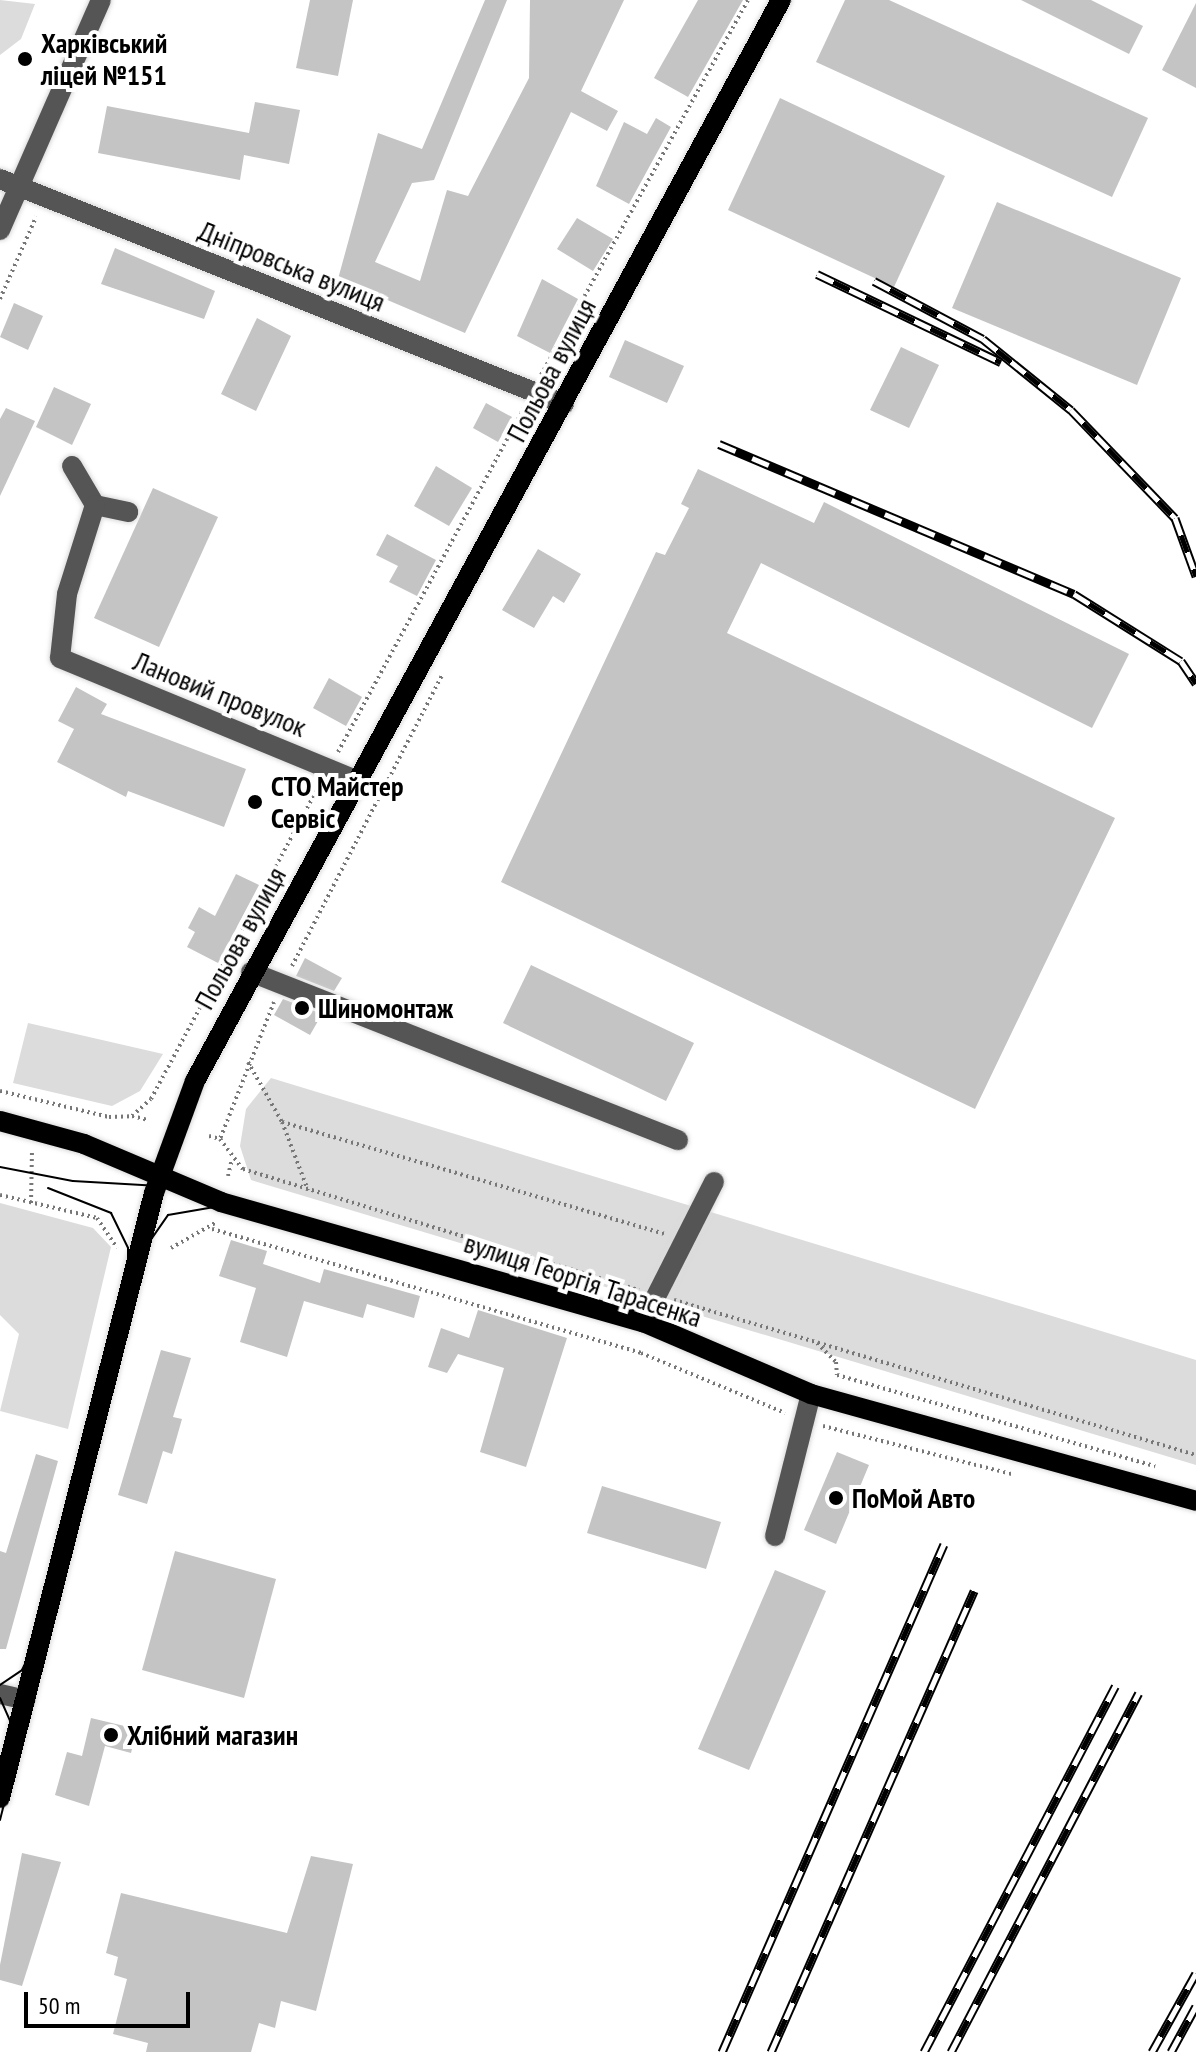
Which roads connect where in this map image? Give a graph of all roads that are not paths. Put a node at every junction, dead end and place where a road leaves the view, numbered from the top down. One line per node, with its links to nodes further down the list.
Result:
1 (101, 0): 3 (street)
2 (781, 0): 5 (main road, Польова вулиця)
3 (10, 183): 4 (street); 5 (street, Дніпровська вулиця)
4 (0, 230)
5 (564, 404): 9 (main road, Польова вулиця)
6 (72, 466): 7 (street)
7 (95, 505): 8 (street); 9 (street, Лановий провулок)
8 (128, 512)
9 (359, 781): 10 (main road, Польова вулиця)
10 (251, 972): 12 (street); 13 (main road, Польова вулиця)
11 (0, 1121): 13 (main road, вулиця Георгія Тарасенка)
12 (678, 1140)
13 (159, 1177): 15 (main road, вулиця Георгія Тарасенка); 20 (main road, Польова вулиця)
14 (714, 1182): 15 (street)
15 (643, 1322): 16 (main road, вулиця Георгія Тарасенка)
16 (811, 1394): 17 (main road, вулиця Георгія Тарасенка); 18 (street)
17 (1196, 1501)
18 (775, 1536)
19 (0, 1694): 20 (street)
20 (25, 1700): 21 (main road, Польова вулиця)
21 (0, 1798)

